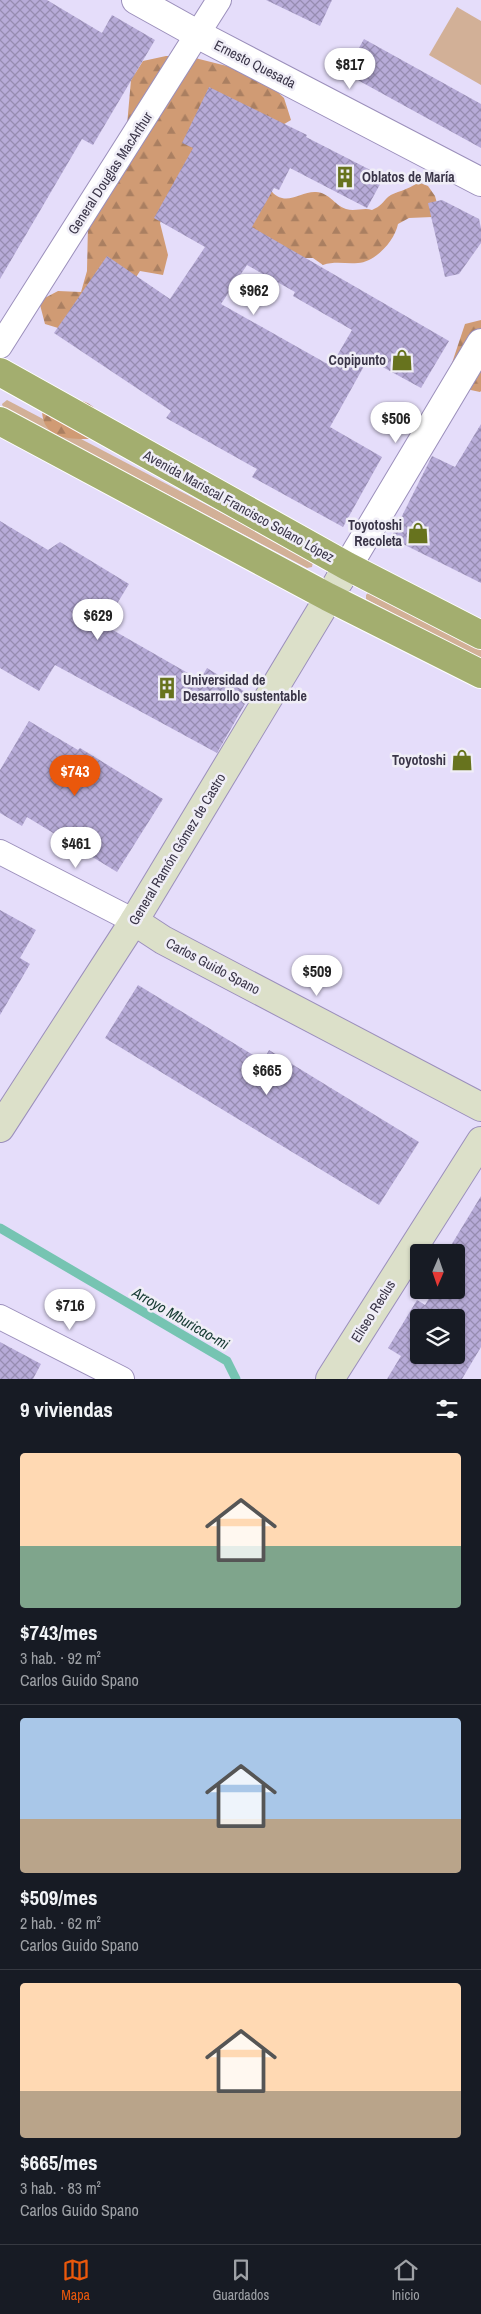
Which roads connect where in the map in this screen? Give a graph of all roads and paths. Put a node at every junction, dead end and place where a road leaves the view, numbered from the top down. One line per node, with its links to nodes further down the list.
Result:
1 (136, 0): 3 (street, Ernesto Quesada)
2 (219, 0): 3 (street, General Douglas MacArthur)
3 (199, 35): 4 (street, Ernesto Quesada); 6 (street, General Douglas MacArthur)
4 (481, 182)
5 (481, 343): 9 (street)
6 (0, 346)
7 (0, 372): 9 (highway, Avenida Mariscal Francisco Solano López)
8 (0, 421): 9 (highway, Avenida Mariscal Francisco Solano López)
9 (338, 581): 10 (highway, Avenida Mariscal Francisco Solano López); 11 (highway, Avenida Mariscal Francisco Solano López); 13 (main road, General Ramón Gómez de Castro)
10 (481, 635)
11 (481, 674)
12 (0, 852): 13 (street, Carlos Guido Spano)
13 (134, 921): 14 (main road, Carlos Guido Spano); 15 (main road, General Ramón Gómez de Castro)
14 (481, 1107)
15 (0, 1128)
16 (481, 1141): 19 (main road, Eliseo Reclus)
17 (0, 1317): 18 (street)
18 (122, 1379)
19 (330, 1379)

